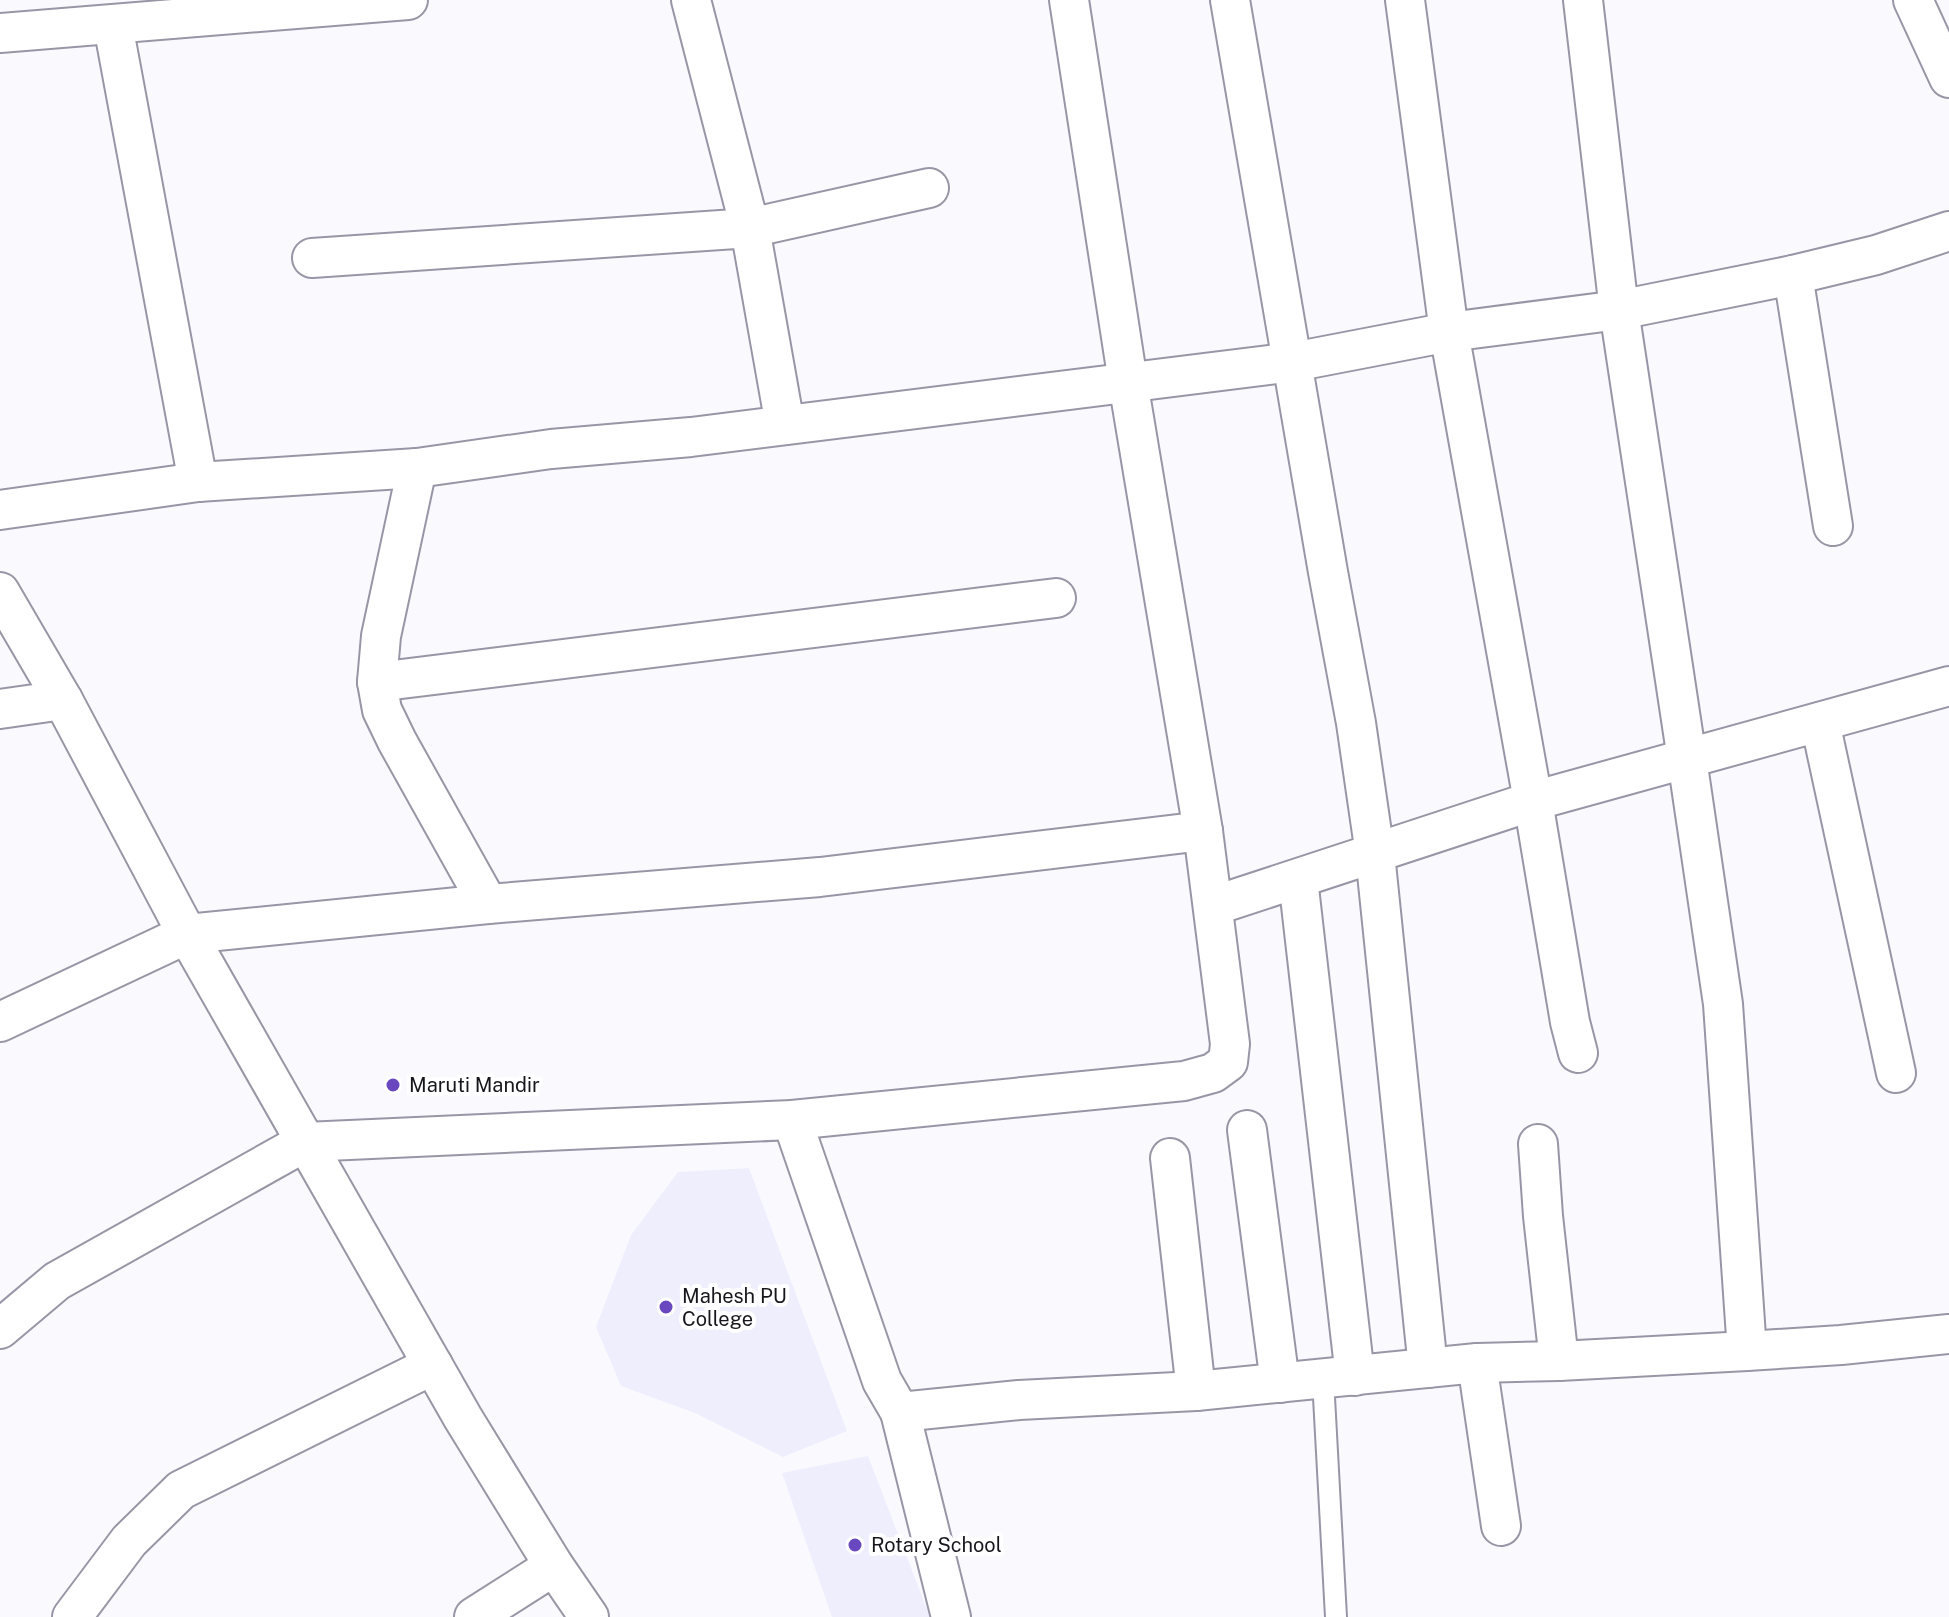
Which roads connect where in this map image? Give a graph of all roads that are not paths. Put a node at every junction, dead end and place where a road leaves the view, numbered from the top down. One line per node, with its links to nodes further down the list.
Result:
1 (408, 0): 8 (street)
2 (691, 0): 12 (street)
3 (1069, 0): 19 (street)
4 (1230, 0): 18 (street)
5 (1405, 0): 17 (street)
6 (1583, 0): 16 (street)
7 (1920, 2): 10 (street)
8 (113, 25): 9 (street); 22 (street)
9 (0, 33)
10 (1949, 78)
11 (929, 188): 12 (street)
12 (750, 228): 14 (street); 20 (street)
13 (1949, 231): 15 (street)
14 (312, 258)
15 (1793, 275): 16 (street); 24 (street)
16 (1619, 310): 17 (street); 32 (street)
17 (1449, 332): 18 (street); 33 (street)
18 (1293, 362): 19 (street); 35 (street)
19 (1128, 382): 20 (street); 34 (street)
20 (785, 425): 21 (street)
21 (417, 468): 22 (street); 27 (street)
22 (198, 482): 23 (street)
23 (0, 510)
24 (1833, 526)
25 (0, 592): 29 (street)
26 (1056, 598): 27 (street)
27 (377, 682): 37 (street)
28 (1949, 686): 31 (street)
29 (63, 700): 30 (street); 39 (street)
30 (0, 709)
31 (1820, 722): 32 (street); 42 (street)
32 (1687, 759): 33 (street); 50 (street)
33 (1533, 801): 35 (street); 41 (street)
34 (1203, 831): 37 (street); 38 (street)
35 (1375, 854): 36 (street); 54 (street)
36 (1298, 879): 38 (street); 55 (street)
37 (488, 904): 39 (street)
38 (1213, 906): 43 (street)
39 (187, 934): 40 (street); 45 (street)
40 (0, 1022)
41 (1578, 1053)
42 (1896, 1073)
43 (792, 1120): 45 (street); 58 (street)
44 (1247, 1130): 56 (street)
45 (305, 1142): 48 (street); 53 (street)
46 (1538, 1144): 51 (street)
47 (1170, 1158): 57 (street)
48 (0, 1329)
49 (1949, 1334): 50 (street)
50 (1747, 1351): 51 (street)
51 (1559, 1361): 52 (street)
52 (1477, 1363): 54 (street); 59 (street)
53 (433, 1365): 60 (street); 61 (street)
54 (1428, 1368): 55 (street)
55 (1339, 1377): 56 (street); 65 (lane)
56 (1280, 1383): 57 (street)
57 (1196, 1391): 58 (street)
58 (900, 1412): 64 (street)
59 (1501, 1526)
60 (554, 1566): 62 (street); 63 (street)
61 (72, 1617)
62 (474, 1617)
63 (589, 1617)
64 (951, 1617)
65 (1336, 1617)

